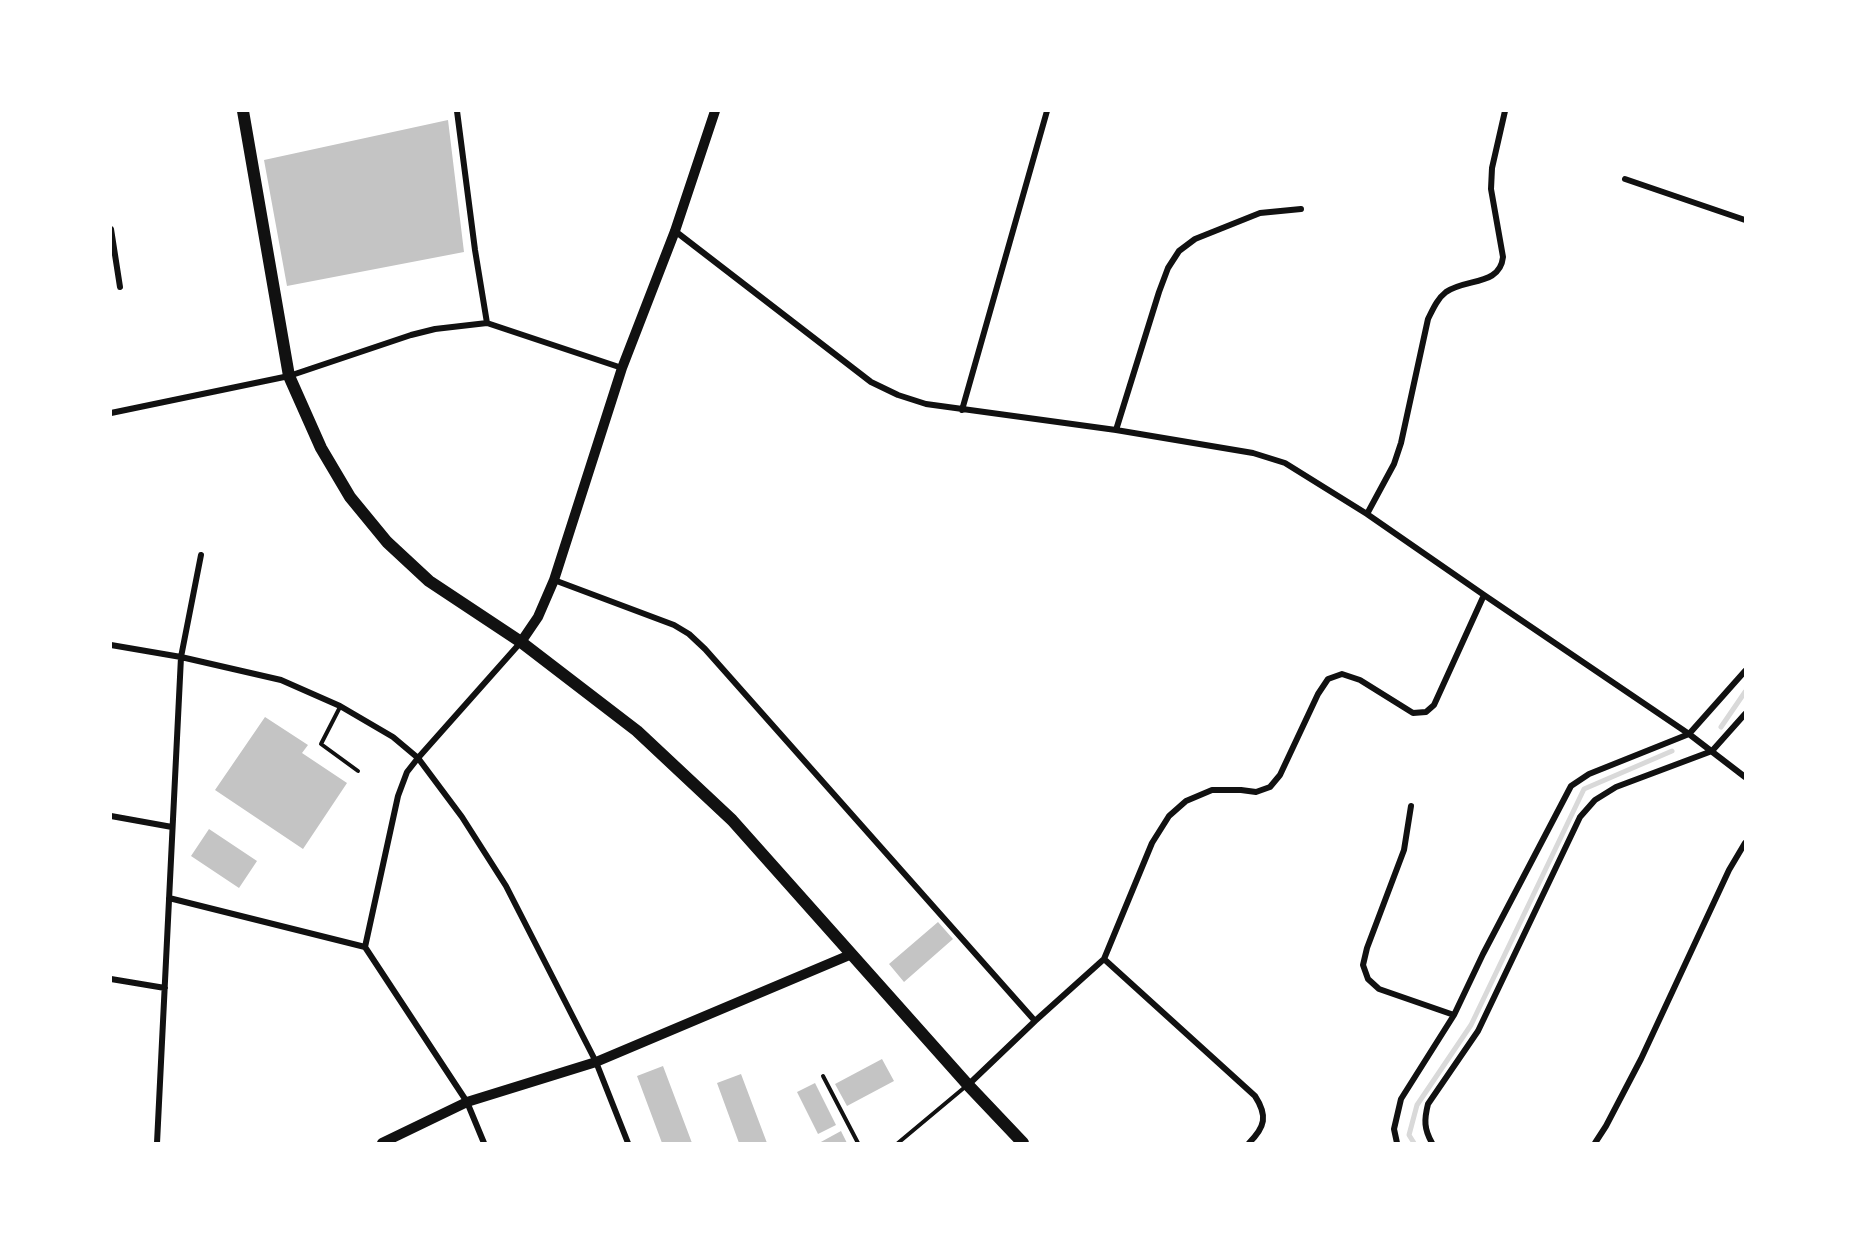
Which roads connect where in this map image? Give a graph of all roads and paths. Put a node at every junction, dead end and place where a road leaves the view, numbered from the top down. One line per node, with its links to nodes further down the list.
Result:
1 (243, 111): 14 (main road)
2 (457, 111): 12 (street)
3 (715, 111): 10 (street)
4 (1047, 111): 15 (street)
5 (1505, 111): 18 (street)
6 (1624, 179): 8 (street)
7 (1301, 209): 17 (street)
8 (1745, 220)
9 (111, 229): 11 (street)
10 (675, 231): 13 (street); 15 (street)
11 (120, 287)
12 (487, 323): 13 (street); 14 (street)
13 (622, 368): 20 (street)
14 (289, 376): 16 (street); 22 (main road)
15 (962, 410): 17 (street)
16 (111, 413)
17 (1116, 430): 18 (street)
18 (1367, 514): 21 (street)
19 (201, 555): 24 (street)
20 (554, 580): 22 (street); 44 (street)
21 (1484, 595): 28 (street); 40 (street)
22 (521, 642): 30 (street); 39 (main road)
23 (111, 645): 24 (street)
24 (180, 657): 26 (street); 35 (street)
25 (1745, 671): 28 (street)
26 (340, 706): 30 (street); 31 (lane)
27 (1745, 714): 29 (street)
28 (1689, 734): 29 (street); 43 (street)
29 (1713, 751): 32 (street); 58 (street)
30 (418, 758): 38 (street); 45 (street)
31 (358, 771)
32 (1745, 777)
33 (1410, 806): 43 (street)
34 (111, 816): 35 (street)
35 (172, 827): 37 (street)
36 (1745, 843): 59 (street)
37 (169, 898): 38 (street); 42 (street)
38 (365, 947): 48 (street)
39 (852, 954): 45 (street); 47 (main road)
40 (1104, 959): 44 (street); 56 (street)
41 (111, 979): 42 (street)
42 (165, 988): 49 (street)
43 (1454, 1015): 57 (street)
44 (1035, 1021): 47 (street)
45 (596, 1062): 48 (street); 52 (street)
46 (823, 1076): 53 (lane)
47 (968, 1085): 54 (lane); 55 (main road)
48 (467, 1102): 50 (street); 51 (street)
49 (157, 1143)
50 (382, 1143)
51 (484, 1143)
52 (628, 1143)
53 (858, 1143)
54 (898, 1143)
55 (1023, 1143)
56 (1249, 1143)
57 (1397, 1143)
58 (1432, 1143)
59 (1595, 1143)

